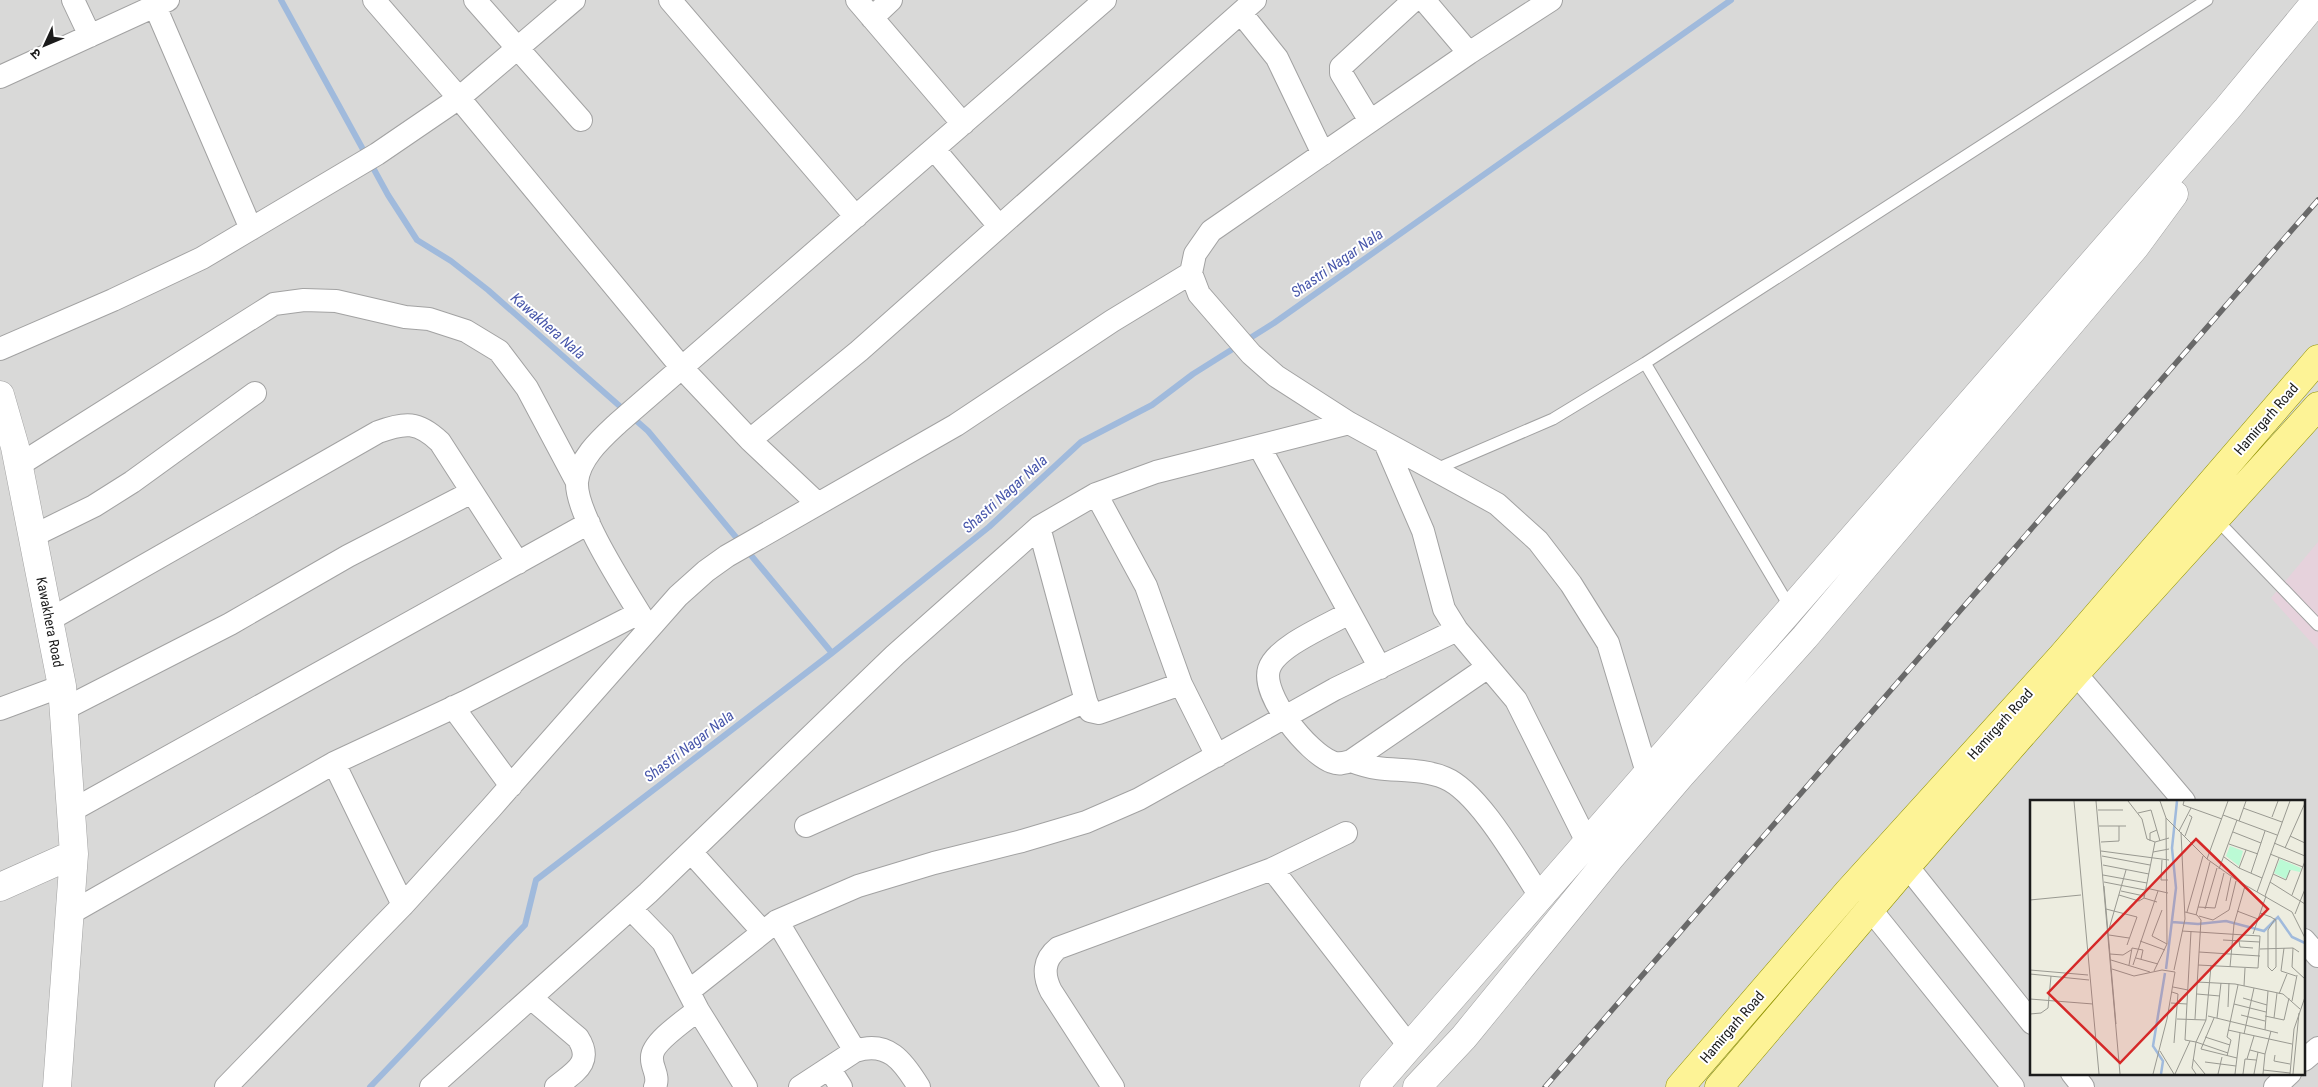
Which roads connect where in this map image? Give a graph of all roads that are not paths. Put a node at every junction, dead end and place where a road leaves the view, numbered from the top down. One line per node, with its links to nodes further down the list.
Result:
1 (73, 0): 18 (street)
2 (374, 0): 22 (street)
3 (476, 0): 19 (street)
4 (574, 0): 19 (street)
5 (670, 0): 28 (street)
6 (857, 0): 16 (street)
7 (891, 0): 16 (street)
8 (1414, 0): 24 (street)
9 (1424, 0): 20 (street)
10 (1551, 0): 20 (street)
11 (2207, 0): 34 (lane)
12 (2317, 0): 54 (street)
13 (1103, 1): 25 (street)
14 (162, 3): 18 (street); 30 (street)
15 (1248, 6): 27 (street); 29 (street)
16 (872, 18): 25 (street)
17 (2318, 20): 75 (street)
18 (90, 36): 21 (street)
19 (518, 48): 22 (street); 23 (street)
20 (1469, 53): 24 (street)
21 (1, 72)
22 (459, 98): 30 (street); 35 (street)
23 (581, 120)
24 (1370, 122): 27 (street)
25 (962, 124): 26 (street)
26 (934, 149): 28 (street); 29 (street)
27 (1323, 154): 31 (street)
28 (856, 217): 35 (street)
29 (999, 226): 40 (street)
30 (251, 229): 32 (street)
31 (1191, 273): 39 (street); 48 (street)
32 (0, 349)
33 (2318, 359): 60 (main road, Hamirgarh Road)
34 (1645, 363): 44 (lane); 54 (lane)
35 (682, 368): 40 (street); 45 (street)
36 (255, 393): 52 (street)
37 (0, 395): 43 (street, Kawakhera Road)
38 (2318, 406): 49 (main road, Hamirgarh Road)
39 (1350, 423): 41 (street); 42 (street)
40 (750, 440): 48 (street)
41 (1385, 443): 44 (street); 59 (street)
42 (1259, 446): 47 (street); 55 (street)
43 (19, 465): 45 (street); 52 (street, Kawakhera Road)
44 (1434, 470): 72 (street)
45 (577, 482): 50 (street)
46 (472, 492): 53 (street); 56 (street); 64 (street)
47 (1096, 494): 51 (street); 63 (street)
48 (818, 504): 57 (street)
49 (2216, 519): 58 (lane); 60 (main road, Hamirgarh Road)
50 (589, 523): 53 (street); 57 (street)
51 (1039, 527): 65 (street); 80 (street)
52 (33, 536): 56 (street, Kawakhera Road)
53 (518, 563): 76 (street)
54 (1791, 609): 72 (street)
55 (1349, 613): 62 (street); 68 (street)
56 (49, 620): 64 (street, Kawakhera Road)
57 (644, 621): 66 (street); 73 (street)
58 (2318, 625)
59 (1457, 630): 61 (street); 62 (street)
60 (2068, 665): 74 (street); 82 (main road, Hamirgarh Road); 115 (main road, Hamirgarh Road)
61 (1488, 667): 70 (street); 79 (street)
62 (1380, 668): 68 (street)
63 (1181, 684): 65 (street); 69 (street)
64 (63, 697): 67 (street); 76 (street, Kawakhera Road)
65 (1086, 701): 77 (street)
66 (453, 707): 71 (street); 73 (street)
67 (0, 709)
68 (1284, 718): 69 (street); 70 (street)
69 (1217, 756): 90 (street)
70 (1351, 761): 85 (street)
71 (334, 763): 86 (street); 89 (street)
72 (1648, 773): 75 (street); 79 (street)
73 (511, 786): 86 (street)
74 (2183, 800)
75 (1656, 804): 114 (street)
76 (71, 811): 81 (street, Kawakhera Road)
77 (806, 826)
78 (1346, 833): 83 (street)
79 (1587, 842): 85 (street)
80 (691, 852): 87 (street); 90 (street)
81 (74, 854): 84 (street); 89 (street, Kawakhera Road)
82 (1908, 866): 88 (main road, Hamirgarh Road); 95 (street)
83 (1272, 869): 96 (street); 112 (street)
84 (0, 887)
85 (1540, 896): 96 (street)
86 (402, 905): 104 (street)
87 (631, 908): 93 (street); 94 (street)
88 (1871, 910): 116 (main road, Hamirgarh Road); 117 (street)
89 (69, 914): 103 (street, Kawakhera Road)
90 (770, 927): 94 (street); 98 (street)
91 (2306, 942): 92 (street)
92 (2318, 956)
93 (531, 998): 105 (street); 106 (street)
94 (693, 1000): 107 (street); 108 (street)
95 (2030, 1020)
96 (1410, 1046): 113 (street)
97 (2318, 1048): 99 (street)
98 (855, 1051): 100 (street); 111 (street)
99 (2306, 1058)
100 (829, 1068): 109 (street); 110 (street)
101 (2073, 1074): 118 (street)
102 (2289, 1074): 119 (street)
103 (56, 1087)
104 (226, 1087)
105 (431, 1087)
106 (556, 1087)
107 (655, 1087)
108 (746, 1087)
109 (800, 1087)
110 (841, 1087)
111 (919, 1087)
112 (1113, 1087)
113 (1374, 1087)
114 (1417, 1087)
115 (1680, 1087)
116 (1719, 1087)
117 (2013, 1087)
118 (2083, 1087)
119 (2275, 1087)

